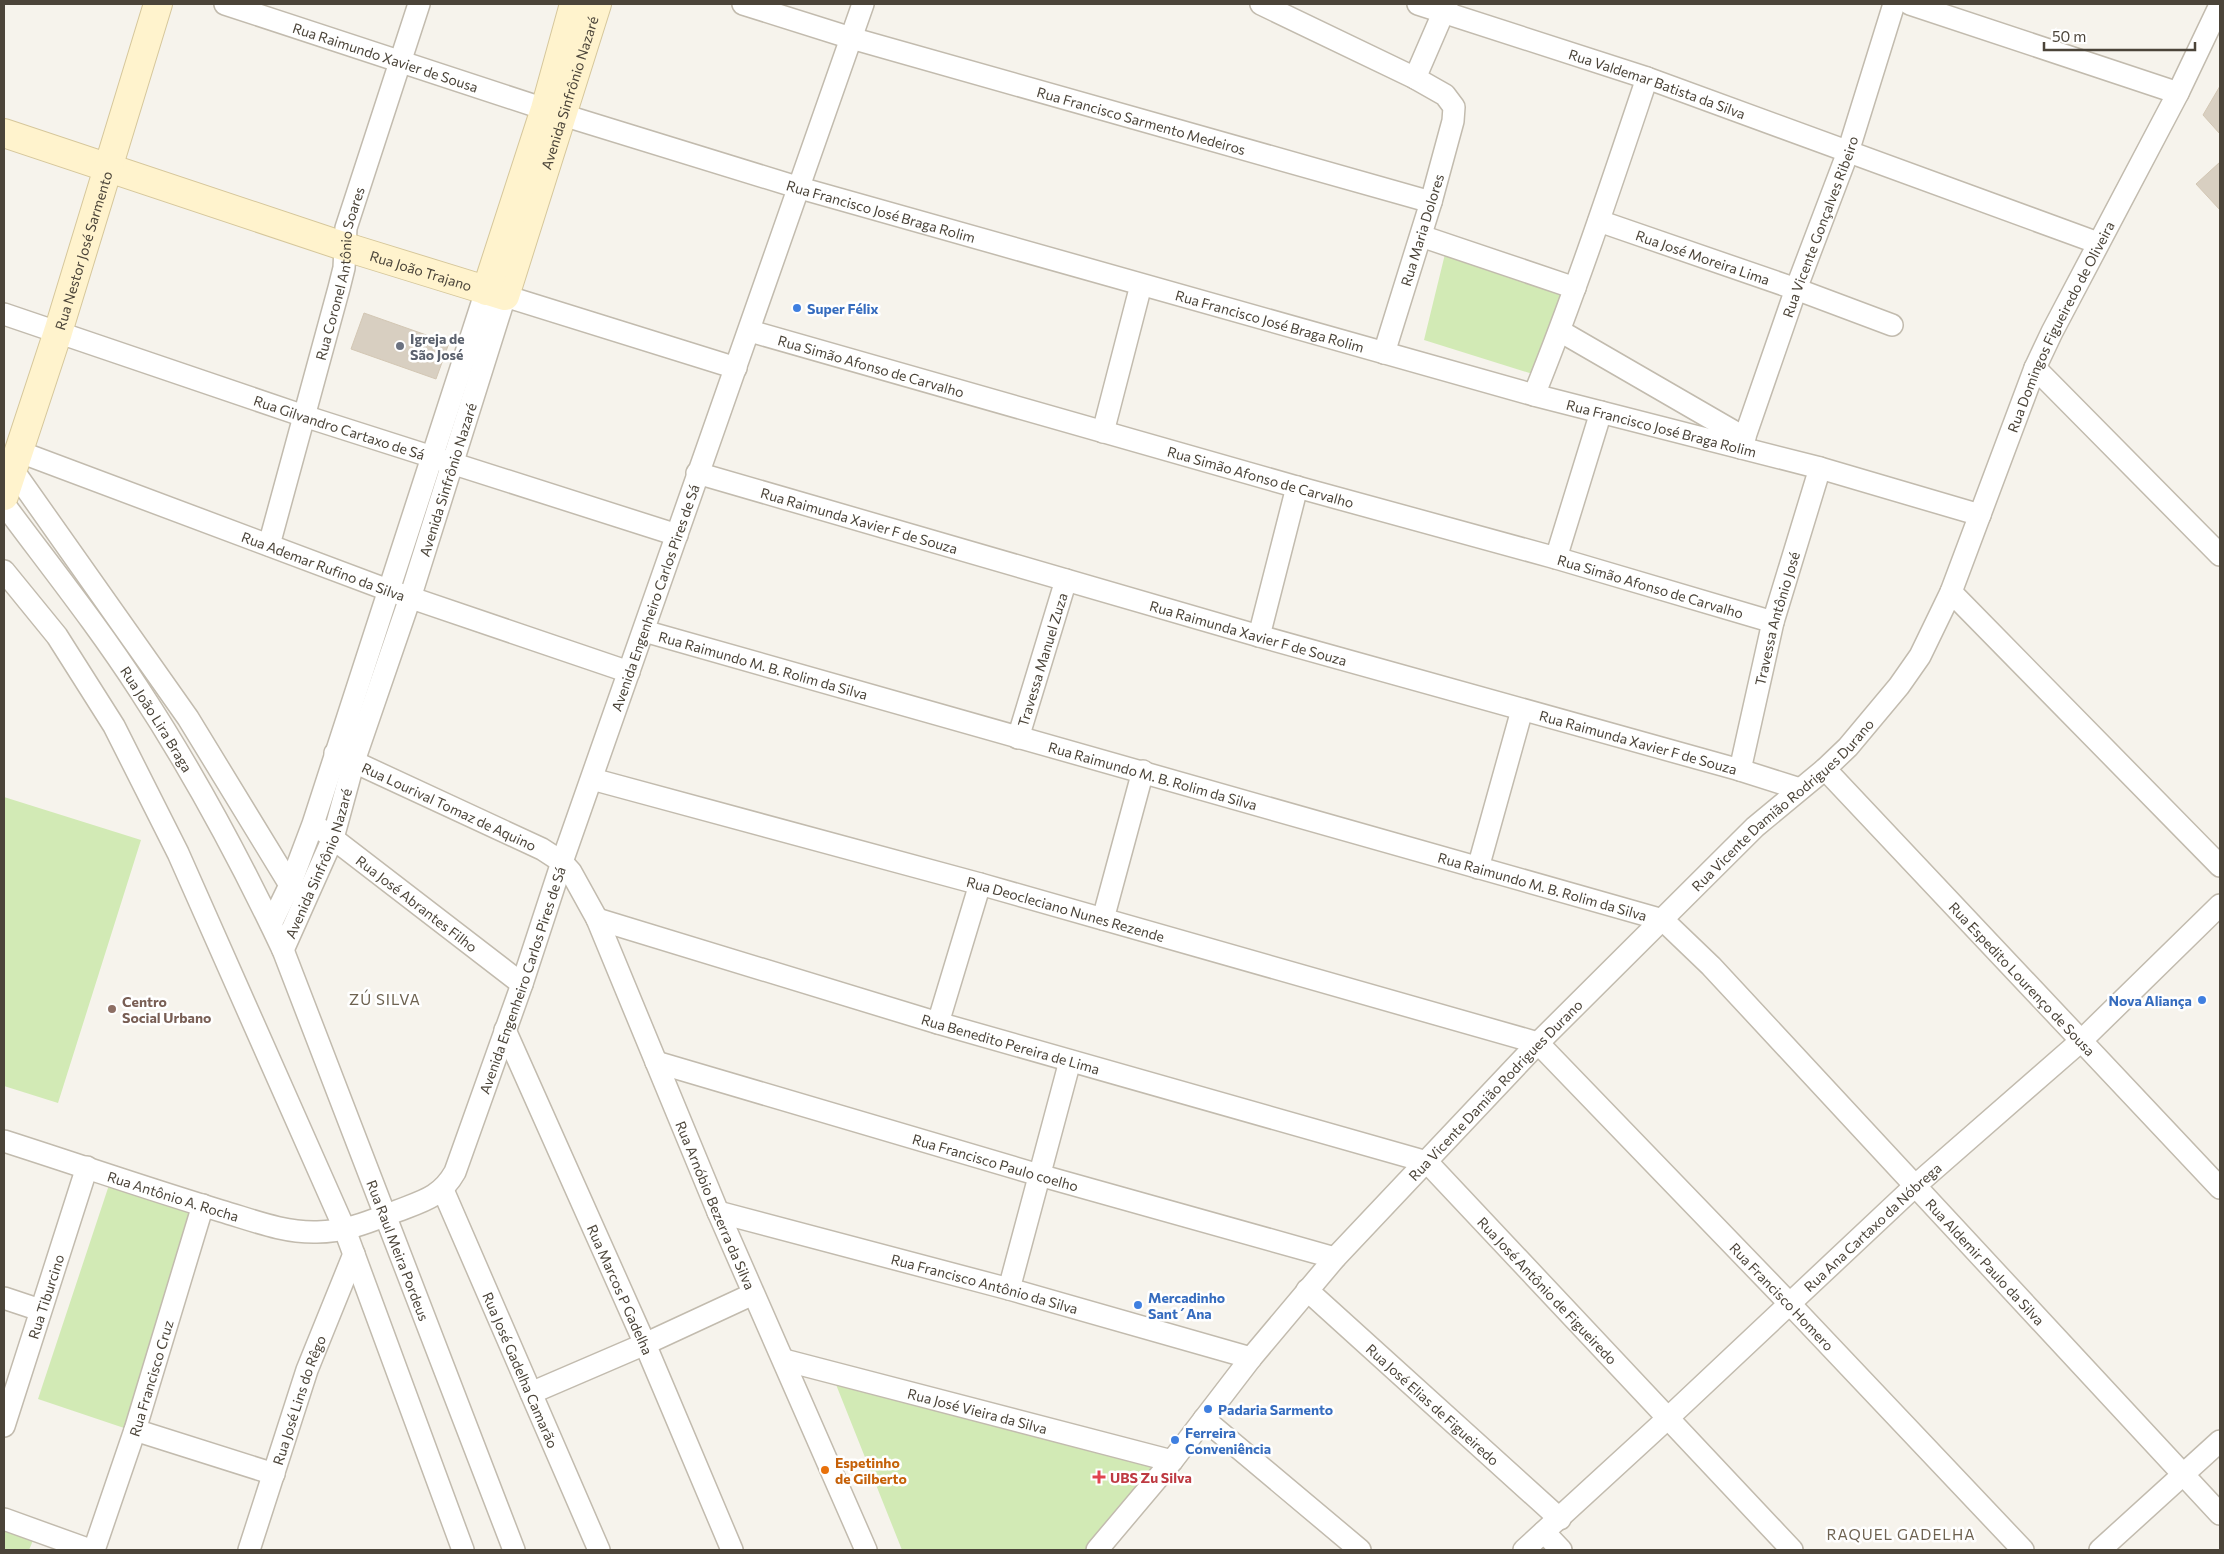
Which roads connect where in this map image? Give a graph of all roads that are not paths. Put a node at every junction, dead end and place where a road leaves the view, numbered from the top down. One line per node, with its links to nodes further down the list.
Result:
1 (158, 4): 22 (street, Rua Nestor José Sarmento)
2 (225, 4): 15 (street, Rua Raimundo Xavier de Sousa)
3 (419, 4): 15 (street, Rua Coronel Antônio Soares)
4 (574, 4): 19 (street, Avenida Sinfrônio Nazaré)
5 (597, 4): 19 (street, Avenida Sinfrônio Nazaré)
6 (743, 4): 14 (street, Rua Francisco Sarmento Medeiros)
7 (864, 4): 14 (street, Avenida Engenheiro Carlos Pires de Sá)
8 (1261, 4): 16 (street)
9 (1418, 4): 13 (street, Rua Valdemar Batista da Silva)
10 (1894, 4): 21 (street, Rua Vicente Gonçalves Ribeiro)
11 (1910, 4): 18 (street)
12 (2220, 5): 18 (street, Rua Domingos Figueiredo de Oliveira)
13 (1446, 8): 16 (street); 17 (street, Rua Valdemar Batista da Silva)
14 (852, 38): 23 (street, Avenida Engenheiro Carlos Pires de Sá); 24 (street, Rua Francisco Sarmento Medeiros)
15 (401, 62): 19 (street, Rua Raimundo Xavier de Sousa); 28 (street, Rua Coronel Antônio Soares)
16 (1414, 78): 24 (street, Rua Maria Dolores)
17 (1647, 78): 21 (street, Rua Valdemar Batista da Silva); 25 (street)
18 (2178, 93): 27 (street, Rua Domingos Figueiredo de Oliveira)
19 (554, 112): 23 (street, Rua Francisco José Braga Rolim); 32 (street, Avenida Sinfrônio Nazaré)
20 (4, 133): 22 (street, Rua João Trajano)
21 (1848, 152): 27 (street, Rua Valdemar Batista da Silva); 31 (street, Rua Vicente Gonçalves Ribeiro)
22 (107, 168): 28 (street, Rua João Trajano); 37 (street, Rua Nestor José Sarmento)
23 (800, 188): 29 (street, Rua Francisco José Braga Rolim); 35 (street, Avenida Engenheiro Carlos Pires de Sá)
24 (1431, 202): 26 (street, Rua Maria Dolores)
25 (1599, 221): 30 (street); 31 (street, Rua José Moreira Lima)
26 (1421, 236): 30 (street); 38 (street, Rua Maria Dolores)
27 (2098, 243): 40 (street, Rua Domingos Figueiredo de Oliveira)
28 (346, 247): 32 (street, Rua João Trajano); 43 (street, Rua Coronel Antônio Soares)
29 (1141, 285): 38 (street, Rua Francisco José Braga Rolim); 44 (street)
30 (1575, 288): 36 (street)
31 (1796, 288): 34 (street, Rua José Moreira Lima); 45 (street, Rua Vicente Gonçalves Ribeiro)
32 (496, 293): 39 (street, Rua João Trajano); 46 (street, Avenida Sinfrônio Nazaré)
33 (4, 314): 37 (street, Rua Gilvandro Cartaxo de Sá)
34 (1892, 325)
35 (750, 331): 39 (street, Avenida Engenheiro Carlos Pires de Sá); 44 (street, Rua Simão Afonso de Carvalho)
36 (1560, 331): 41 (street); 45 (street)
37 (58, 332): 43 (street, Rua Gilvandro Cartaxo de Sá); 47 (street, Rua Nestor José Sarmento)
38 (1384, 353): 41 (street, Rua Francisco José Braga Rolim)
39 (736, 368): 49 (street, Avenida Engenheiro Carlos Pires de Sá)
40 (2035, 368): 53 (street, Rua Domingos Figueiredo de Oliveira); 56 (street)
41 (1534, 396): 42 (street, Rua Francisco José Braga Rolim)
42 (1600, 412): 45 (street, Rua Francisco José Braga Rolim); 57 (street)
43 (304, 416): 46 (street, Rua Gilvandro Cartaxo de Sá); 55 (street, Rua Coronel Antônio Soares)
44 (1103, 432): 50 (street, Rua Simão Afonso de Carvalho)
45 (1743, 443): 48 (street, Rua Francisco José Braga Rolim)
46 (443, 460): 54 (street, Rua Gilvandro Cartaxo de Sá); 60 (street, Avenida Sinfrônio Nazaré); 62 (street, Avenida Sinfrônio Nazaré)
47 (16, 461): 51 (street, Rua Nestor José Sarmento); 55 (street, Rua Ademar Rufino da Silva); 81 (street)
48 (1820, 468): 53 (street, Rua Francisco José Braga Rolim); 63 (street, Travessa Antônio José)
49 (697, 473): 54 (street, Avenida Engenheiro Carlos Pires de Sá); 59 (street, Rua Raimunda Xavier F de Souza)
50 (1297, 488): 57 (street, Rua Simão Afonso de Carvalho); 65 (street)
51 (4, 496)
52 (4, 504): 88 (street, Rua João Lira Braga)
53 (1980, 515): 61 (street, Rua Domingos Figueiredo de Oliveira)
54 (677, 535): 64 (street, Avenida Engenheiro Carlos Pires de Sá)
55 (269, 545): 60 (street, Rua Ademar Rufino da Silva)
56 (2220, 556)
57 (1556, 558): 63 (street, Rua Simão Afonso de Carvalho)
58 (4, 571): 107 (street)
59 (1066, 580): 65 (street, Rua Raimunda Xavier F de Souza); 69 (street, Travessa Manuel Zuza)
60 (388, 590): 62 (street, Rua Ademar Rufino da Silva); 70 (street, Avenida Sinfrônio Nazaré)
61 (1951, 592): 66 (street, Rua Domingos Figueiredo de Oliveira); 79 (street)
62 (410, 598): 67 (street, Rua Ademar Rufino da Silva); 70 (street, Avenida Sinfrônio Nazaré)
63 (1773, 622): 72 (street, Travessa Antônio José)
64 (644, 630): 67 (street, Avenida Engenheiro Carlos Pires de Sá); 69 (street, Rua Raimundo M. B. Rolim da Silva)
65 (1259, 636): 68 (street, Rua Raimunda Xavier F de Souza)
66 (1920, 656): 71 (street, Rua Vicente Damião Rodrigues Durano)
67 (629, 672): 74 (street, Avenida Engenheiro Carlos Pires de Sá)
68 (1522, 710): 72 (street, Rua Raimunda Xavier F de Souza); 80 (street)
69 (1018, 738): 73 (street, Rua Raimundo M. B. Rolim da Silva)
70 (344, 757): 76 (street, Avenida Sinfrônio Nazaré); 77 (street, Avenida Sinfrônio Nazaré); 78 (street, Rua Lourival Tomaz de Aquino)
71 (1825, 769): 75 (street, Rua Vicente Damião Rodrigues Durano); 93 (street, Rua Espedito Lourenço de Sousa)
72 (1740, 770): 75 (street, Rua Raimunda Xavier F de Souza)
73 (1143, 771): 80 (street, Rua Raimundo M. B. Rolim da Silva); 86 (street)
74 (592, 779): 78 (street, Avenida Engenheiro Carlos Pires de Sá); 82 (street, Rua Deocleciano Nunes Rezende)
75 (1800, 789): 87 (street, Rua Vicente Damião Rodrigues Durano)
76 (313, 824): 77 (street, Rua José Abrantes Filho); 81 (street, Avenida Sinfrônio Nazaré)
77 (333, 838): 83 (street, Avenida Sinfrônio Nazaré); 90 (street, Rua José Abrantes Filho)
78 (562, 862): 85 (street, Rua Arnóbio Bezerra da Silva); 90 (street, Avenida Engenheiro Carlos Pires de Sá)
79 (2220, 866)
80 (1478, 868): 87 (street, Rua Raimundo M. B. Rolim da Silva)
81 (290, 884): 83 (street); 88 (street, Avenida Sinfrônio Nazaré)
82 (980, 884): 86 (street, Rua Deocleciano Nunes Rezende); 91 (street)
83 (306, 900): 89 (street, Avenida Sinfrônio Nazaré)
84 (2220, 905): 93 (street, Rua Ana Cartaxo da Nóbrega)
85 (597, 919): 91 (street, Rua Benedito Pereira de Lima); 96 (street, Rua Arnóbio Bezerra da Silva)
86 (1103, 920): 94 (street, Rua Deocleciano Nunes Rezende)
87 (1663, 920): 94 (street, Rua Vicente Damião Rodrigues Durano); 101 (street, Rua Aldemir Paulo da Silva)
88 (271, 924): 89 (street, Rua João Lira Braga)
89 (284, 950): 106 (street, Rua Raul Meira Pordeus)
90 (522, 984): 92 (street, Avenida Engenheiro Carlos Pires de Sá)
91 (938, 1023): 95 (street, Rua Benedito Pereira de Lima)
92 (505, 1030): 103 (street, Avenida Engenheiro Carlos Pires de Sá); 116 (street, Rua Marcos P Gadelha)
93 (2082, 1040): 101 (street, Rua Ana Cartaxo da Nóbrega); 102 (street, Rua Espedito Lourenço de Sousa)
94 (1538, 1044): 98 (street, Rua Vicente Damião Rodrigues Durano); 114 (street, Rua Francisco Homero)
95 (1070, 1061): 98 (street, Rua Benedito Pereira de Lima); 100 (street)
96 (656, 1062): 100 (street, Rua Francisco Paulo coelho); 105 (street, Rua Arnóbio Bezerra da Silva)
97 (4, 1141): 99 (street, Rua Antônio A. Rocha)
98 (1427, 1162): 109 (street, Rua Vicente Damião Rodrigues Durano); 120 (street, Rua José Antônio de Figueiredo)
99 (87, 1167): 104 (street, Rua Antônio A. Rocha); 115 (street, Rua Tiburcino)
100 (1039, 1175): 109 (street, Rua Francisco Paulo coelho); 110 (street)
101 (1916, 1185): 114 (street, Rua Ana Cartaxo da Nóbrega); 127 (street, Rua Aldemir Paulo da Silva)
102 (2220, 1188)
103 (443, 1190): 106 (street, Rua Antônio A. Rocha); 119 (street, Rua José Gadelha Camarão)
104 (203, 1205): 107 (street, Rua Antônio A. Rocha); 123 (street, Rua Francisco Cruz)
105 (718, 1212): 110 (street, Rua Francisco Antônio da Silva); 112 (street, Rua Arnóbio Bezerra da Silva)
106 (384, 1216): 107 (street, Rua Antônio A. Rocha); 136 (street, Rua Raul Meira Pordeus)
107 (345, 1230): 108 (street)
108 (354, 1254): 126 (street, Rua José Lins do Rêgo); 135 (street)
109 (1335, 1258): 111 (street, Rua Vicente Damião Rodrigues Durano)
110 (1009, 1290): 117 (street, Rua Francisco Antônio da Silva)
111 (1307, 1290): 117 (street, Rua Vicente Damião Rodrigues Durano); 130 (street, Rua José Elias de Figueiredo)
112 (753, 1294): 116 (street); 118 (street, Rua Arnóbio Bezerra da Silva)
113 (4, 1298): 115 (street)
114 (1790, 1304): 120 (street, Rua Ana Cartaxo da Nóbrega); 144 (street, Rua Francisco Homero)
115 (40, 1310): 122 (street, Rua Tiburcino)
116 (645, 1344): 119 (street); 138 (street, Rua Marcos P Gadelha)
117 (1251, 1358): 121 (street, Rua Vicente Damião Rodrigues Durano)
118 (784, 1360): 125 (street, Rua José Vieira da Silva); 139 (street, Rua Arnóbio Bezerra da Silva)
119 (531, 1393): 137 (street, Rua José Gadelha Camarão)
120 (1668, 1418): 130 (street, Rua Ana Cartaxo da Nóbrega); 143 (street, Rua José Antônio de Figueiredo)
121 (1204, 1419): 125 (street, Rua Vicente Damião Rodrigues Durano); 140 (street)
122 (4, 1426)
123 (135, 1430): 126 (street); 133 (street, Rua Francisco Cruz)
124 (2220, 1441): 127 (street)
125 (1172, 1462): 131 (street, Rua Vicente Damião Rodrigues Durano)
126 (274, 1474): 134 (street, Rua José Lins do Rêgo)
127 (2184, 1474): 128 (street, Rua Aldemir Paulo da Silva); 145 (street)
128 (2220, 1514)
129 (4, 1519): 132 (street)
130 (1552, 1526): 141 (street, Rua Ana Cartaxo da Nóbrega); 142 (street, Rua José Elias de Figueiredo)
131 (1104, 1548)
132 (90, 1550)
133 (94, 1550)
134 (249, 1550)
135 (463, 1550)
136 (514, 1550)
137 (599, 1550)
138 (732, 1550)
139 (866, 1550)
140 (1360, 1550)
141 (1524, 1550)
142 (1561, 1550)
143 (1792, 1550)
144 (2023, 1550)
145 (2100, 1550)

